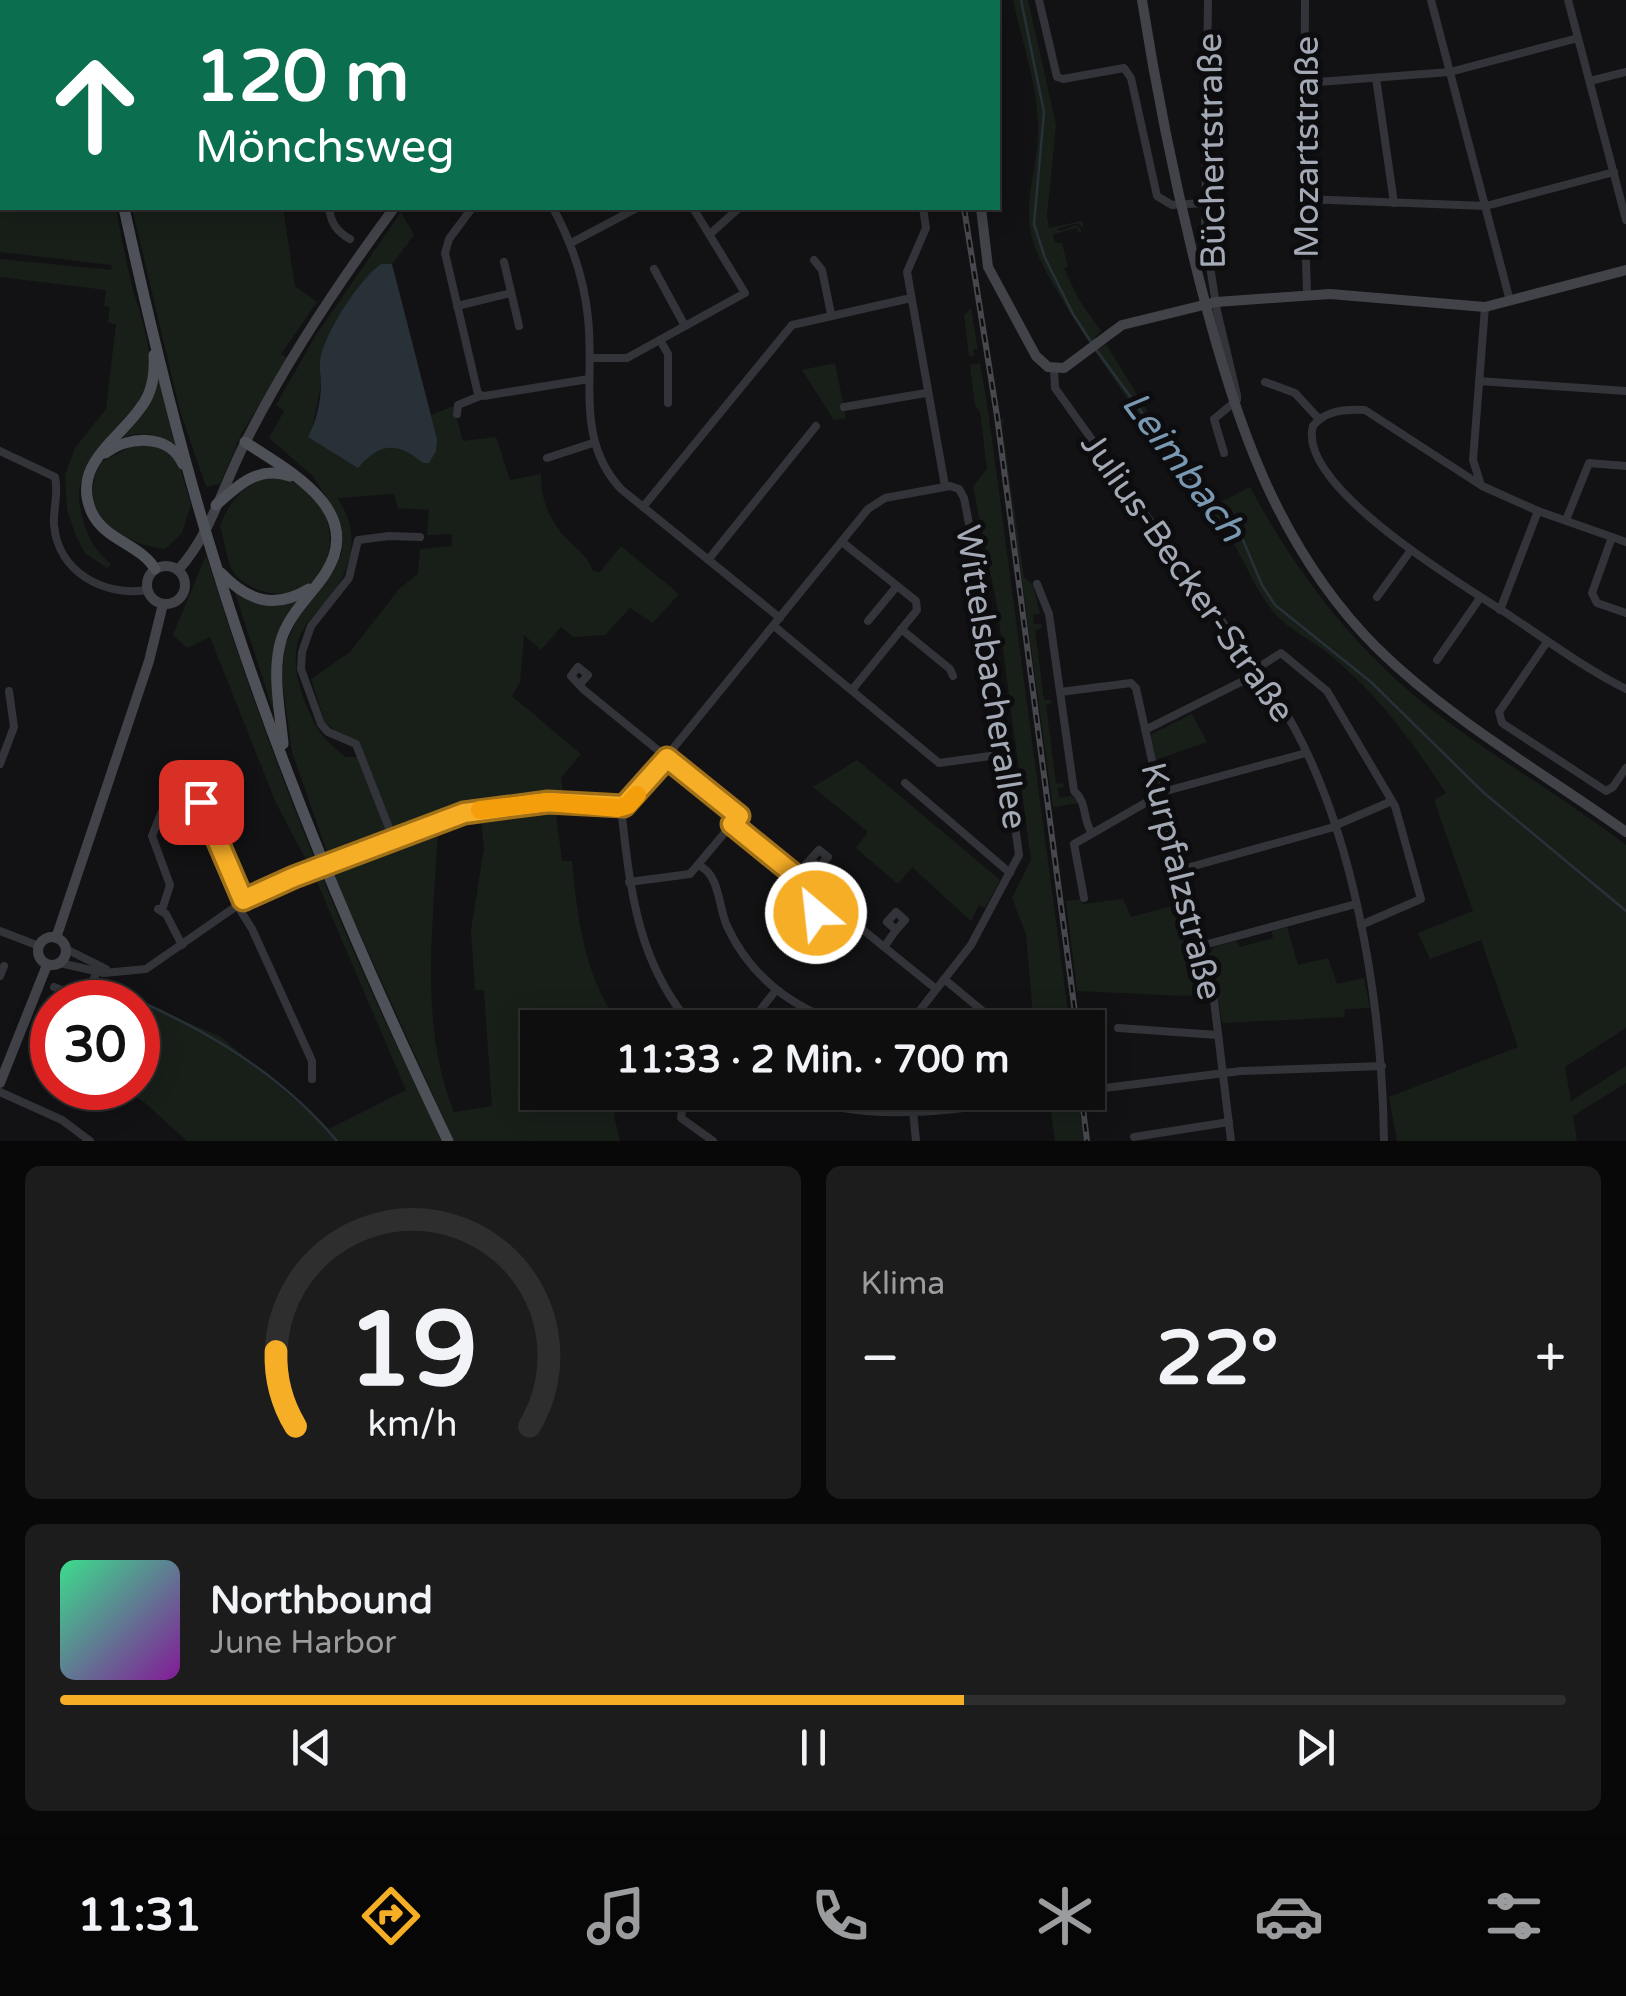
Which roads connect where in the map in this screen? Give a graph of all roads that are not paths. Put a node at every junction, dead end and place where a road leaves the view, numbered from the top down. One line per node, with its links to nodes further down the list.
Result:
1 (1039, 0): 15 (street)
2 (1142, 0): 121 (street)
3 (1208, 0): 15 (street, Büchertstraße)
4 (1305, 0): 12 (street, Mozartstraße)
5 (1431, 0): 8 (street)
6 (1568, 0): 7 (street)
7 (1578, 38): 8 (street); 11 (street)
8 (1450, 72): 10 (street); 17 (street)
9 (1626, 72): 11 (street)
10 (1376, 78): 12 (street); 16 (street)
11 (1590, 82): 13 (street)
12 (1305, 83): 14 (street, Mozartstraße)
13 (1614, 172): 17 (street); 28 (street)
14 (1304, 199): 16 (street); 37 (street, Mozartstraße)
15 (1204, 203): 40 (street, Büchertstraße)
16 (1394, 203): 17 (street)
17 (1486, 206): 39 (street)
18 (124, 210): 46 (main road)
19 (329, 210): 30 (street)
20 (393, 210): 61 (street)
21 (470, 210): 41 (street)
22 (555, 210): 31 (street)
23 (633, 210): 31 (street)
24 (694, 210): 29 (street)
25 (736, 210): 29 (street)
26 (922, 210): 38 (street)
27 (981, 212): 49 (street)
28 (1626, 220)
29 (710, 234): 45 (street)
30 (350, 239)
31 (571, 243): 48 (street)
32 (814, 260): 43 (street)
33 (504, 262): 36 (street)
34 (654, 269): 45 (street)
35 (1626, 270): 39 (street)
36 (511, 293): 41 (street); 44 (street)
37 (1307, 294): 40 (street); 42 (street)
38 (912, 298): 43 (street); 54 (street)
39 (1510, 301): 42 (street)
40 (1216, 302): 49 (street); 65 (street, Büchertstraße)
41 (456, 306): 55 (street)
42 (1485, 307): 51 (street)
43 (831, 314): 75 (street)
44 (520, 326)
45 (686, 326): 47 (street)
46 (152, 331): 68 (main road); 73 (main road)
47 (660, 340): 48 (street); 56 (street)
48 (590, 358): 50 (street)
49 (1054, 368): 101 (street, Julius-Becker-Straße)
50 (590, 379): 55 (street); 62 (street)
51 (1479, 381): 53 (street); 63 (street)
52 (1265, 382): 59 (street)
53 (1626, 391)
54 (926, 392): 57 (street); 71 (street)
55 (480, 396): 58 (street)
56 (668, 403)
57 (844, 407)
58 (457, 414)
59 (1318, 418): 67 (street); 82 (street)
60 (816, 426): 83 (street)
61 (245, 442): 70 (main road); 74 (street)
62 (593, 443): 66 (street); 75 (street)
63 (1473, 450): 67 (street); 72 (street)
64 (0, 452): 90 (street)
65 (1224, 452)
66 (547, 458)
67 (1448, 464): 72 (street)
68 (91, 466): 73 (main road); 85 (main road)
69 (1626, 466): 77 (street)
70 (308, 483): 74 (main road); 87 (main road)
71 (945, 486): 80 (street); 110 (street, Wittelsbacherallee)
72 (1482, 486): 76 (street)
73 (192, 487): 84 (main road)
74 (216, 505): 86 (street)
75 (643, 507): 83 (street)
76 (1538, 512): 77 (street); 94 (street)
77 (1566, 520): 78 (street)
78 (1612, 537): 81 (street); 95 (street)
79 (420, 538): 123 (street)
80 (842, 542): 89 (street); 97 (street)
81 (1626, 542)
82 (1411, 550): 91 (street); 92 (street)
83 (708, 560): 97 (street)
84 (215, 563): 87 (main road); 112 (main road)
85 (155, 569): 86 (street); 90 (street)
86 (178, 570): 93 (street)
87 (317, 584): 112 (main road)
88 (1036, 584): 107 (street)
89 (897, 586): 96 (street); 98 (street)
90 (147, 590): 93 (street)
91 (1377, 597)
92 (1480, 598): 94 (street); 100 (street)
93 (163, 604): 139 (street)
94 (1500, 610): 99 (street)
95 (1626, 613)
96 (868, 621)
97 (777, 622): 105 (street); 111 (street)
98 (901, 630): 102 (street); 105 (street)
99 (1547, 642): 104 (street); 114 (street)
100 (1437, 660)
101 (1258, 671): 108 (street); 109 (street, Julius-Becker-Straße); 117 (street)
102 (952, 676)
103 (580, 684): 111 (street)
104 (1626, 689)
105 (852, 690): 110 (street)
106 (9, 691): 113 (street)
107 (1060, 692): 108 (street, Kurpfalzstraße); 122 (street)
108 (1146, 730): 116 (street, Kurpfalzstraße)
109 (1306, 753): 116 (street); 120 (street, Julius-Becker-Straße)
110 (1005, 754): 128 (street, Wittelsbacherallee)
111 (667, 758): 118 (street); 119 (street)
112 (285, 762): 127 (main road)
113 (0, 764)
114 (1626, 768)
115 (905, 783): 128 (street)
116 (1161, 794): 122 (street); 126 (street, Kurpfalzstraße)
117 (1392, 802): 120 (street); 136 (street)
118 (621, 807): 123 (street); 130 (street)
119 (732, 824): 125 (street); 129 (street)
120 (1334, 826): 126 (street); 134 (street, Julius-Becker-Straße)
121 (1626, 832)
122 (1092, 834): 132 (street)
123 (393, 838): 127 (street)
124 (811, 860): 129 (street)
125 (698, 865): 130 (street); 152 (street)
126 (1183, 870): 140 (street, Kurpfalzstraße)
127 (324, 871): 133 (street); 173 (main road)
128 (1010, 873): 149 (street, Wittelsbacherallee)
129 (796, 876): 131 (street)
130 (629, 882): 153 (street)
131 (823, 898): 135 (street); 135 (street)
132 (1084, 898)
133 (240, 903): 142 (street); 142 (street); 162 (street)
134 (1356, 904): 136 (street, Julius-Becker-Straße); 140 (street)
135 (856, 925): 143 (street)
136 (1361, 925): 160 (street, Julius-Becker-Straße)
137 (896, 930): 143 (street)
138 (0, 931): 141 (street)
139 (56, 938): 141 (street); 144 (street)
140 (1204, 945): 159 (street, Kurpfalzstraße)
141 (39, 946): 146 (street)
142 (182, 946): 148 (street)
143 (884, 947): 151 (street)
144 (66, 949): 145 (street); 148 (street)
145 (60, 963): 146 (street); 147 (street)
146 (47, 965): 163 (street)
147 (97, 971): 148 (street); 150 (street)
148 (110, 972)
149 (944, 979): 151 (street, Wittelsbacherallee); 157 (street)
150 (93, 980)
151 (936, 989): 156 (street, Wittelsbacherallee)
152 (776, 990): 154 (street); 155 (street)
153 (680, 1010)
154 (760, 1010)
155 (812, 1010)
156 (920, 1010)
157 (978, 1010)
158 (1118, 1028): 159 (street)
159 (1218, 1035): 161 (street, Kurpfalzstraße)
160 (1382, 1066): 161 (street); 177 (street, Julius-Becker-Straße)
161 (1223, 1073): 164 (street); 170 (street, Kurpfalzstraße)
162 (312, 1078)
163 (0, 1083)
164 (1105, 1088)
165 (0, 1092): 172 (street)
166 (682, 1110): 174 (street)
167 (846, 1110): 169 (street)
168 (929, 1110): 169 (street)
169 (913, 1112): 175 (street)
170 (1229, 1122): 171 (street); 176 (street, Kurpfalzstraße)
171 (1134, 1136)
172 (90, 1141)
173 (448, 1141)
174 (713, 1141)
175 (916, 1141)
176 (1231, 1141)
177 (1384, 1141)

